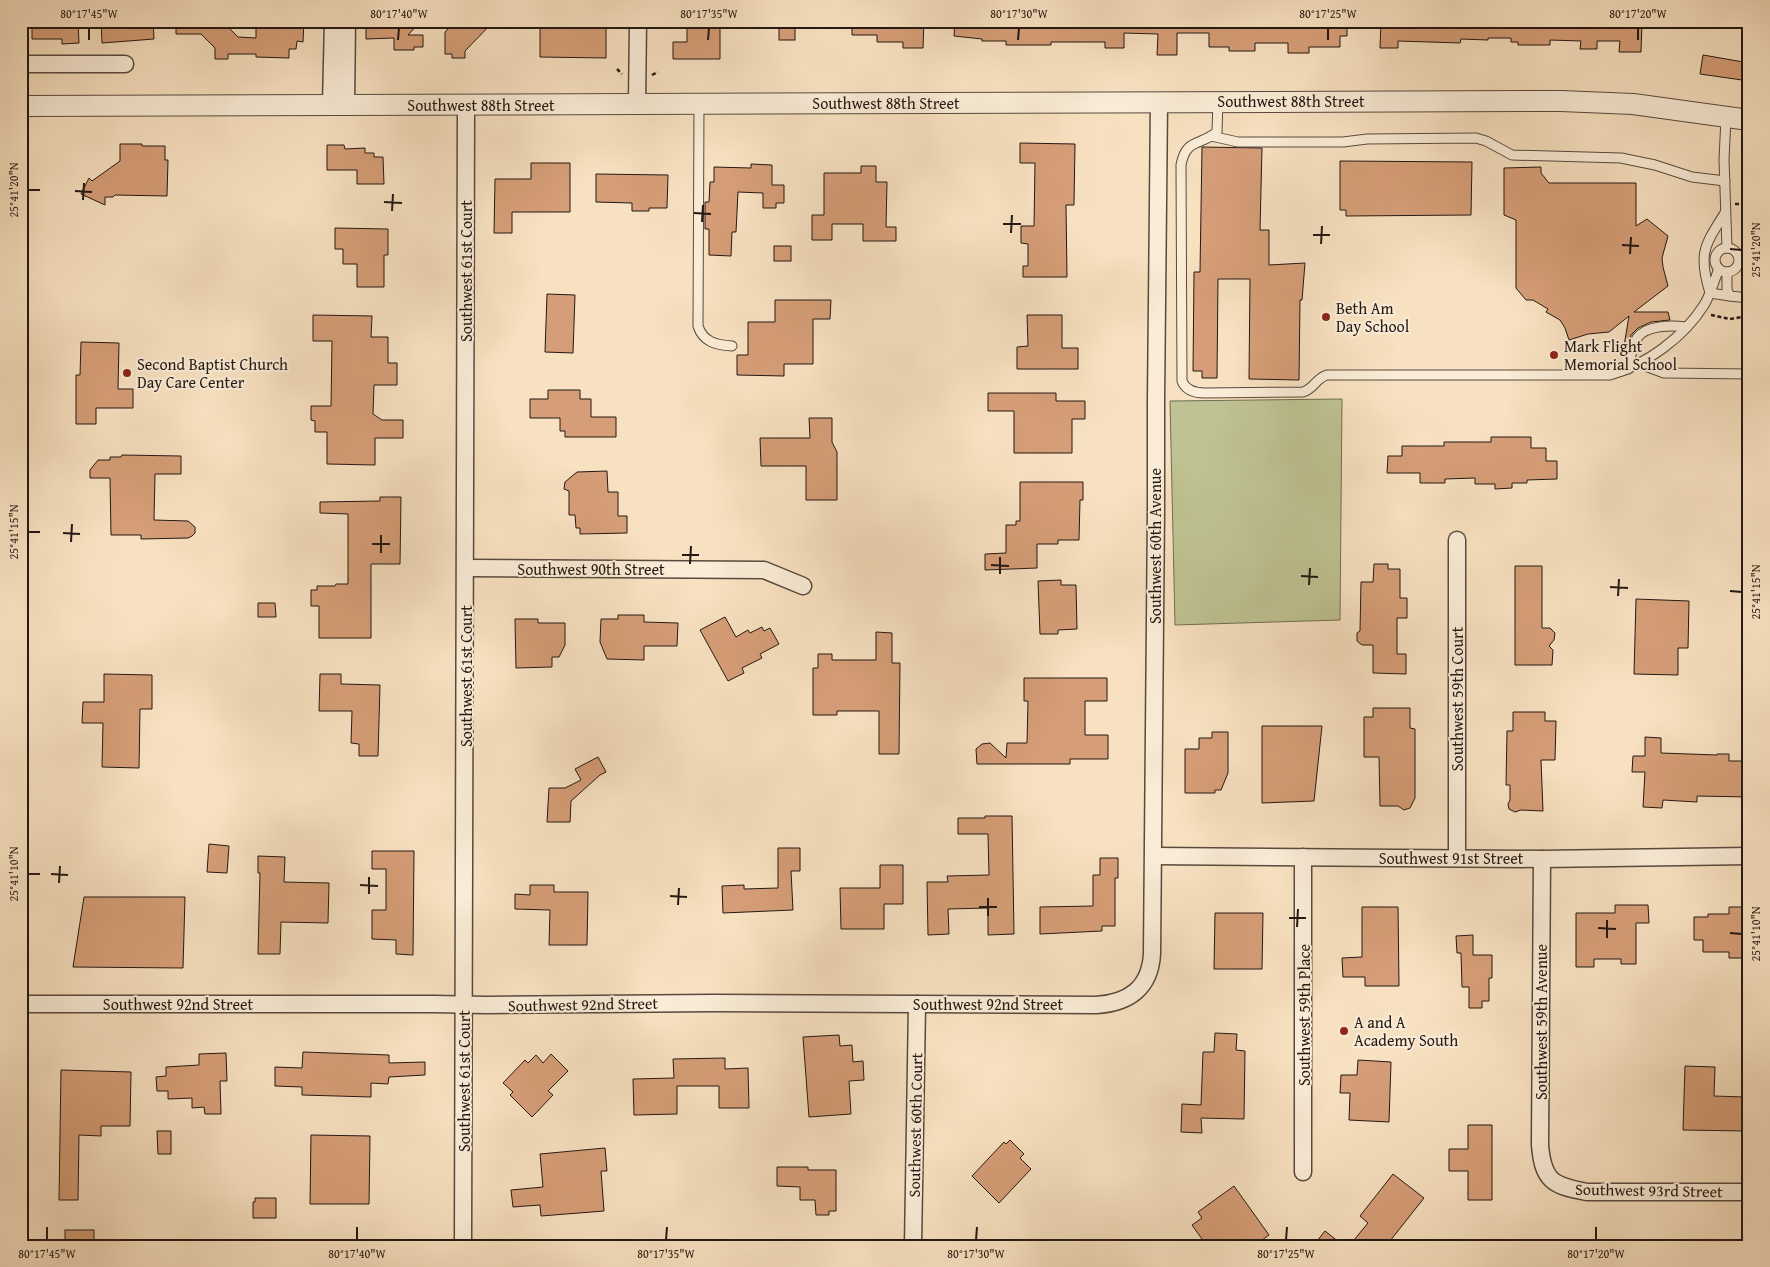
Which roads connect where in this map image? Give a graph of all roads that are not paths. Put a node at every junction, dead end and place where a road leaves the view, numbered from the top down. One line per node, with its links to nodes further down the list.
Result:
1 (333, 21): 9 (street)
2 (347, 21): 9 (street)
3 (638, 21): 10 (street)
4 (21, 64): 5 (street)
5 (125, 64)
6 (1218, 101): 7 (street, Southwest 88th Street); 13 (street, Southwest 88th Street); 15 (lane)
7 (1159, 102): 8 (street, Southwest 88th Street); 31 (street, Southwest 60th Avenue)
8 (699, 104): 10 (street, Southwest 88th Street); 24 (lane)
9 (338, 105): 11 (street, Southwest 88th Street); 12 (street, Southwest 88th Street)
10 (637, 105): 12 (street, Southwest 88th Street)
11 (21, 106)
12 (466, 106): 29 (street, Southwest 61st Court)
13 (1726, 116): 14 (street, Southwest 88th Street); 16 (lane)
14 (1749, 120)
15 (1211, 136): 16 (lane); 26 (lane)
16 (1725, 181): 17 (lane)
17 (1725, 213): 18 (lane); 20 (lane)
18 (1727, 248): 19 (lane); 19 (lane)
19 (1723, 270): 20 (lane); 21 (lane)
20 (1710, 293): 21 (lane); 23 (lane)
21 (1730, 296): 22 (lane)
22 (1749, 298)
23 (1686, 327): 25 (lane); 26 (lane)
24 (732, 346)
25 (1640, 364): 26 (lane); 27 (lane)
26 (1628, 369)
27 (1749, 374)
28 (1457, 540): 34 (street, Southwest 59th Court)
29 (466, 568): 30 (street, Southwest 90th Street); 39 (street, Southwest 61st Court)
30 (803, 586)
31 (1154, 856): 33 (street, Southwest 91st Street); 36 (street, Southwest 60th Avenue)
32 (1749, 856): 35 (street, Southwest 91st Street)
33 (1303, 857): 34 (street, Southwest 91st Street); 40 (street, Southwest 59th Place)
34 (1457, 858): 35 (street, Southwest 91st Street)
35 (1542, 859): 41 (street, Southwest 59th Avenue)
36 (1140, 987): 38 (street, Southwest 92nd Street)
37 (21, 1004): 39 (street, Southwest 92nd Street)
38 (917, 1004): 39 (street, Southwest 92nd Street); 44 (street, Southwest 60th Court)
39 (465, 1005): 43 (street, Southwest 61st Court)
40 (1303, 1172)
41 (1552, 1182): 42 (street, Southwest 93rd Street)
42 (1749, 1192)
43 (464, 1246)
44 (913, 1246)

